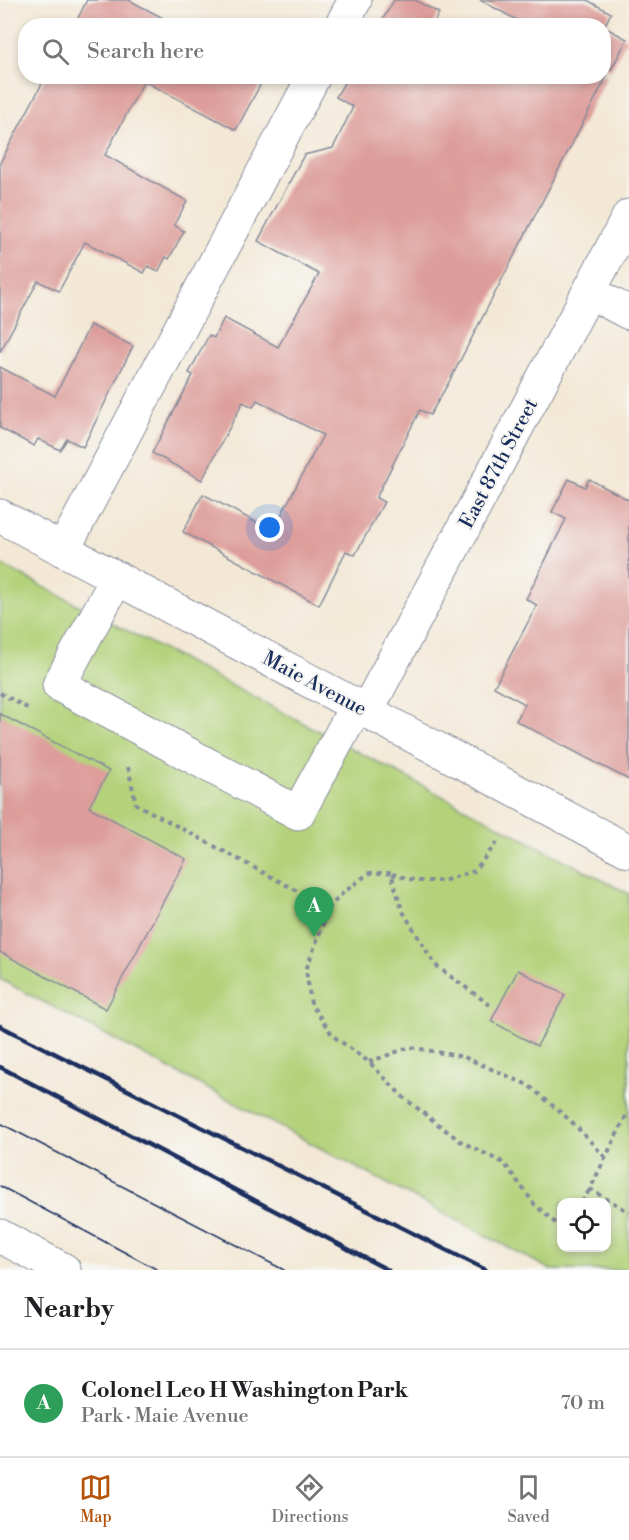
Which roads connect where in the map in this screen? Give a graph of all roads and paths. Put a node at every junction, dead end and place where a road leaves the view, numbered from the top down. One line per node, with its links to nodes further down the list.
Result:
1 (355, 0): 2 (street)
2 (345, 18)
3 (310, 84): 8 (street)
4 (629, 216): 5 (street, East 87th Street)
5 (589, 292): 6 (street); 11 (street, East 87th Street)
6 (629, 313)
7 (0, 516): 8 (street, Maie Avenue)
8 (63, 550): 9 (street, Maie Avenue)
9 (117, 578): 11 (street, Maie Avenue); 11 (street, East 87th Street)
10 (0, 693): 12 (path)
11 (362, 707): 15 (street, Maie Avenue)
12 (38, 714)
13 (118, 761): 17 (path)
14 (499, 840): 16 (path)
15 (629, 850)
16 (392, 873): 17 (path); 18 (path)
17 (329, 908): 19 (path)
18 (490, 1005)
19 (369, 1062): 21 (path); 25 (path)
20 (626, 1116): 21 (path)
21 (606, 1158): 22 (path)
22 (590, 1189): 23 (path); 24 (path)
23 (585, 1198)
24 (629, 1212)
25 (557, 1225)
26 (0, 1236): 27 (street)
27 (64, 1270)

